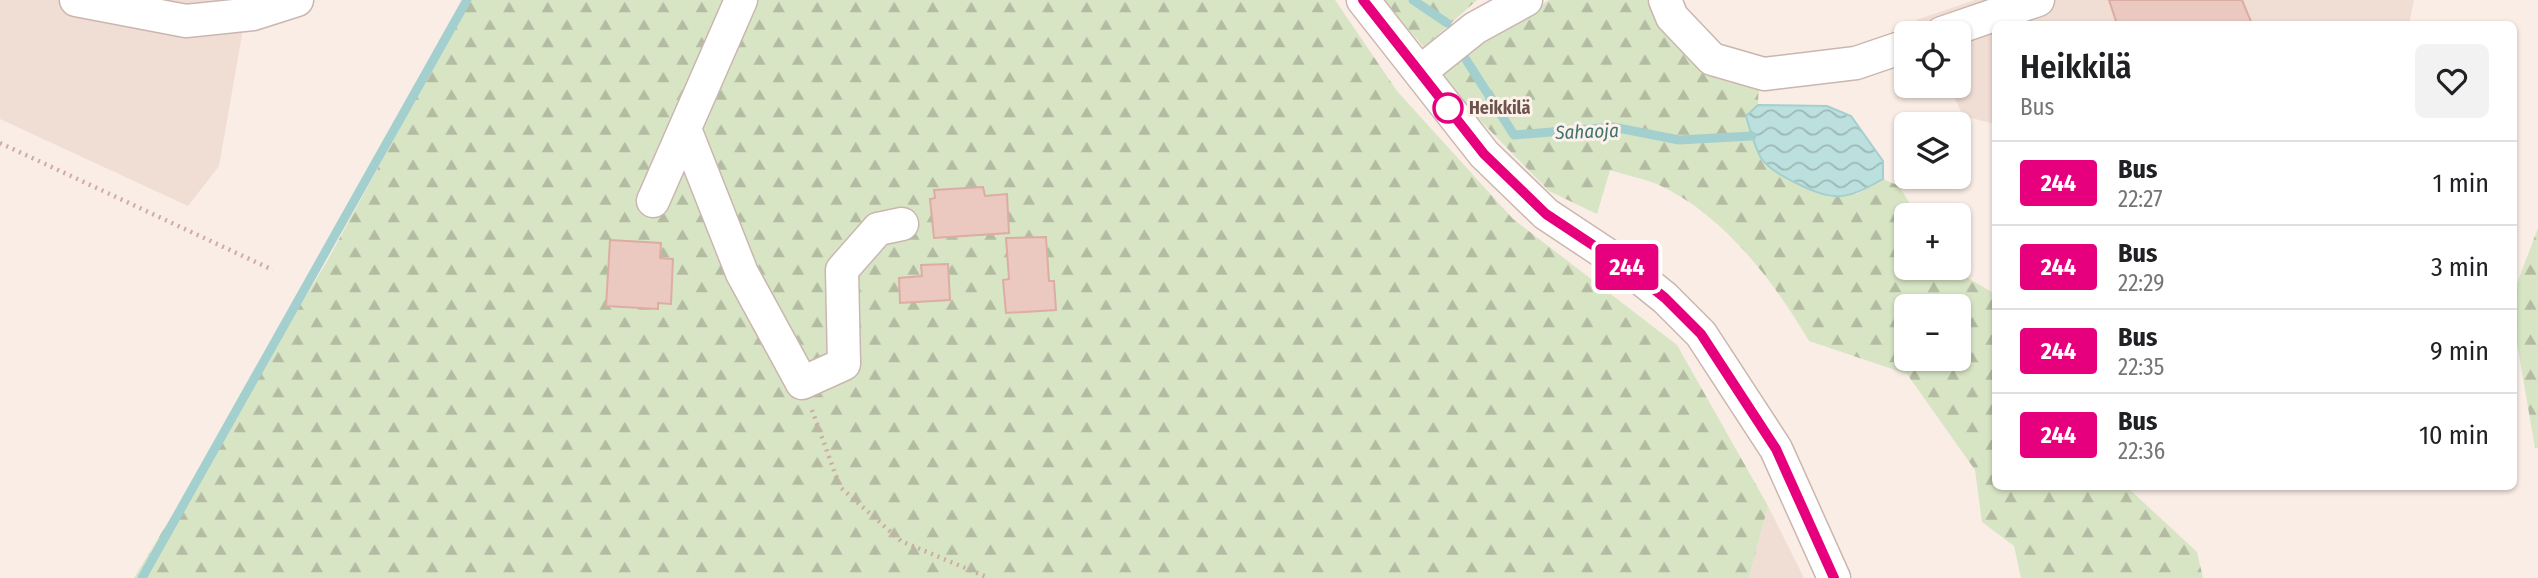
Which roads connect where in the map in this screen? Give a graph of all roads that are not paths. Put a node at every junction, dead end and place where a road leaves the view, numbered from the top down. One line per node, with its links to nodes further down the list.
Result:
1 (76, 0): 2 (street)
2 (297, 0)
3 (741, 0): 11 (street)
4 (1363, 0): 10 (street)
5 (1526, 0): 10 (street)
6 (1665, 0): 9 (street)
7 (2038, 0): 8 (street)
8 (1971, 23)
9 (1894, 50)
10 (1420, 72): 14 (street)
11 (685, 129): 12 (street); 13 (street)
12 (653, 201)
13 (902, 224)
14 (1834, 578)

